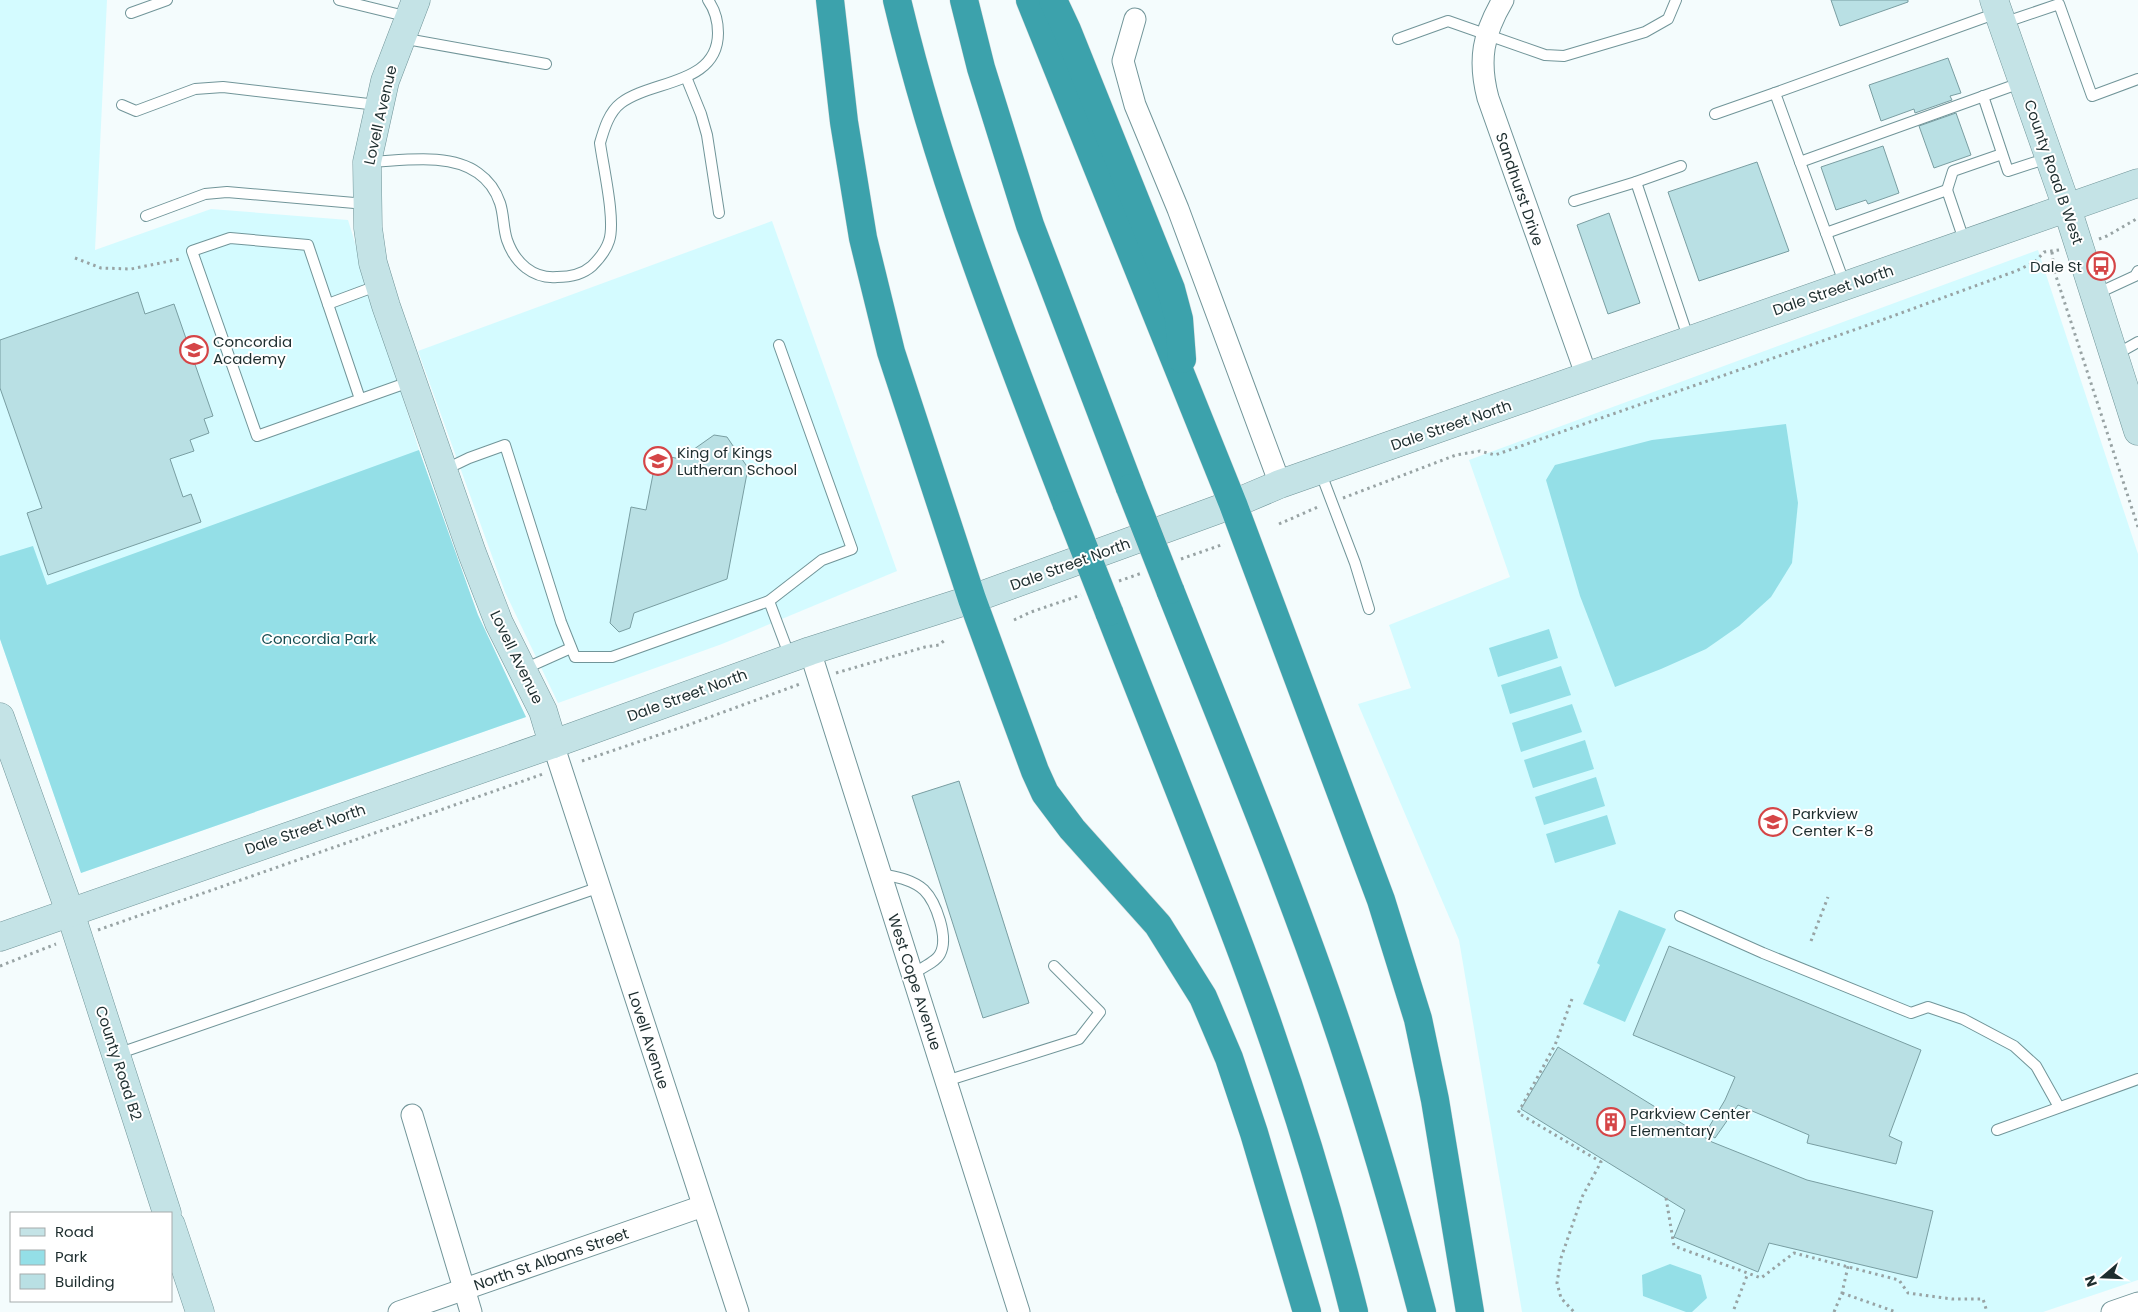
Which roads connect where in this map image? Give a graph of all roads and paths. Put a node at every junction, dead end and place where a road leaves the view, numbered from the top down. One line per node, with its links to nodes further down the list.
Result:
1 (167, 0): 12 (lane)
2 (339, 0): 13 (lane)
3 (708, 0): 18 (lane)
4 (830, 0): 66 (highway)
5 (897, 0): 117 (highway, bridge)
6 (964, 0): 118 (highway, bridge)
7 (1030, 0): 55 (highway)
8 (1053, 0): 55 (highway)
9 (1503, 0): 15 (street, Sandhurst Drive)
10 (1676, 0): 15 (lane)
11 (1998, 12): 19 (lane); 20 (main road, County Road B West); 21 (lane)
12 (131, 13)
13 (408, 19): 17 (lane); 24 (main road, Lovell Avenue)
14 (1135, 19): 61 (street)
15 (1486, 36): 16 (lane); 54 (street, Sandhurst Drive)
16 (1398, 39)
17 (546, 64)
18 (686, 77): 28 (lane); 37 (lane)
19 (2138, 79)
20 (2023, 82): 22 (lane); 27 (main road, County Road B West)
21 (1775, 93): 25 (lane); 29 (lane)
22 (1983, 96): 26 (lane); 29 (lane)
23 (122, 105): 24 (lane)
24 (379, 106): 28 (main road, Lovell Avenue)
25 (1715, 114)
26 (2002, 154): 27 (lane); 33 (lane)
27 (2049, 157): 36 (main road, County Road B West)
28 (367, 162): 35 (main road, Lovell Avenue)
29 (1800, 162): 40 (lane)
30 (1680, 166): 31 (lane)
31 (1636, 182): 34 (lane); 50 (lane)
32 (2138, 183): 36 (main road, Dale Street North)
33 (1947, 190): 40 (lane); 42 (lane)
34 (1574, 201)
35 (366, 204): 38 (lane); 46 (main road, Lovell Avenue)
36 (2067, 208): 42 (main road, Dale Street North); 48 (main road, County Road B West)
37 (719, 213)
38 (146, 216)
39 (2138, 218): 41 (path)
40 (1826, 233): 47 (lane)
41 (2108, 236)
42 (1966, 244): 47 (main road, Dale Street North)
43 (75, 258): 44 (path)
44 (180, 259)
45 (2137, 277): 48 (lane)
46 (380, 284): 49 (lane); 56 (main road, Lovell Avenue)
47 (1846, 286): 50 (main road, Dale Street North)
48 (2095, 294): 53 (main road, County Road B West)
49 (328, 304): 57 (lane); 57 (lane)
50 (1689, 341): 54 (main road, Dale Street North)
51 (2138, 342): 53 (lane)
52 (779, 345): 67 (lane)
53 (2114, 356): 58 (main road, County Road B West)
54 (1587, 377): 59 (main road, Dale Street North)
55 (1182, 378): 63 (highway)
56 (412, 381): 57 (lane); 60 (main road, Lovell Avenue)
57 (360, 399)
58 (2138, 430)
59 (1320, 470): 61 (main road, Dale Street North); 62 (lane)
60 (443, 471): 70 (lane); 72 (main road, Lovell Avenue)
61 (1280, 484): 63 (main road, Dale Street North)
62 (1332, 502): 64 (path); 65 (path); 68 (lane)
63 (1233, 504): 66 (main road, Dale Street North); 119 (highway)
64 (1279, 524)
65 (2138, 527)
66 (972, 599): 71 (main road, Dale Street North); 105 (highway)
67 (769, 601): 70 (lane); 71 (lane)
68 (1369, 609)
69 (946, 640): 73 (path)
70 (571, 648): 72 (lane)
71 (800, 655): 76 (main road, Dale Street North); 79 (street, West Cope Avenue)
72 (523, 669): 76 (main road, Lovell Avenue)
73 (833, 674)
74 (800, 684): 77 (path)
75 (0, 716): 82 (main road, County Road B2)
76 (553, 744): 80 (street, Lovell Avenue); 82 (main road, Dale Street North)
77 (582, 761)
78 (550, 772): 84 (path)
79 (881, 874): 90 (street, West Cope Avenue); 90 (lane)
80 (600, 887): 92 (lane); 99 (street, Lovell Avenue)
81 (1828, 896): 86 (path)
82 (70, 912): 85 (main road, Dale Street North); 92 (main road, County Road B2)
83 (1680, 916): 95 (lane)
84 (95, 932)
85 (0, 937)
86 (1811, 941)
87 (56, 944): 88 (path)
88 (0, 966)
89 (1054, 966): 94 (lane)
90 (912, 974): 94 (street, West Cope Avenue)
91 (1572, 999): 120 (path)
92 (116, 1054): 100 (main road, County Road B2)
93 (2138, 1079): 95 (lane)
94 (946, 1081): 114 (street, West Cope Avenue)
95 (2059, 1107): 97 (lane)
96 (412, 1115): 106 (street)
97 (1996, 1130)
98 (1666, 1198): 104 (path)
99 (703, 1206): 106 (street, North St Albans Street); 113 (street, Lovell Avenue)
100 (168, 1212)
101 (172, 1228): 110 (main road)
102 (1849, 1262): 103 (path)
103 (1848, 1268): 104 (path); 107 (path); 123 (path)
104 (1748, 1273): 109 (path)
105 (1298, 1282): 115 (highway); 116 (highway)
106 (463, 1289): 111 (street, North St Albans Street); 112 (street)
107 (1842, 1293): 121 (path); 122 (path)
108 (2138, 1303): 124 (street)
109 (1734, 1309)
110 (200, 1312)
111 (399, 1312)
112 (471, 1312)
113 (738, 1312)
114 (1019, 1312)
115 (1296, 1312)
116 (1307, 1312)
117 (1354, 1312)
118 (1422, 1312)
119 (1470, 1312)
120 (1574, 1312)
121 (1834, 1312)
122 (1896, 1312)
123 (1987, 1312)
124 (2112, 1312)

